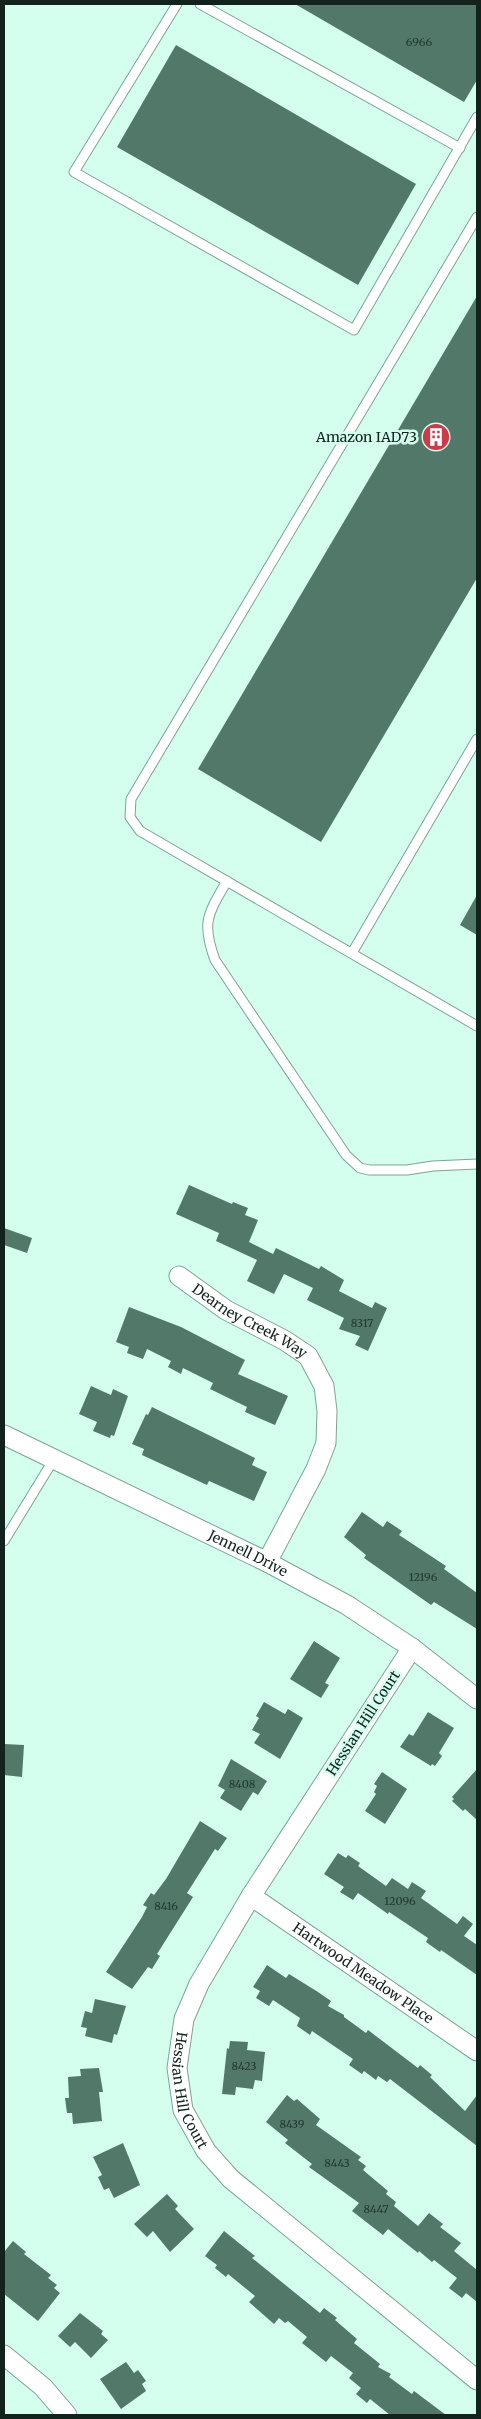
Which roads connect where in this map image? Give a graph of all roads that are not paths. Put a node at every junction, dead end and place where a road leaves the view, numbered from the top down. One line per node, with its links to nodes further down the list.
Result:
1 (177, 4): 4 (lane)
2 (200, 4): 4 (lane)
3 (477, 117): 4 (lane)
4 (460, 148)
5 (477, 217): 7 (lane)
6 (477, 739): 8 (lane)
7 (227, 881): 8 (lane); 10 (lane)
8 (352, 953): 9 (lane)
9 (477, 1026)
10 (477, 1164)
11 (179, 1276): 15 (street, Dearney Creek Way)
12 (4, 1435): 13 (street, Jennell Drive)
13 (54, 1458): 14 (lane); 15 (street, Jennell Drive)
14 (4, 1541)
15 (267, 1562): 16 (street, Jennell Drive)
16 (412, 1648): 17 (street, Jennell Drive); 18 (street, Hessian Hill Court)
17 (477, 1699)
18 (250, 1896): 19 (street, Hartwood Meadow Place); 21 (street, Hessian Hill Court)
19 (477, 2051)
20 (4, 2355): 22 (street)
21 (477, 2380)
22 (67, 2415)

